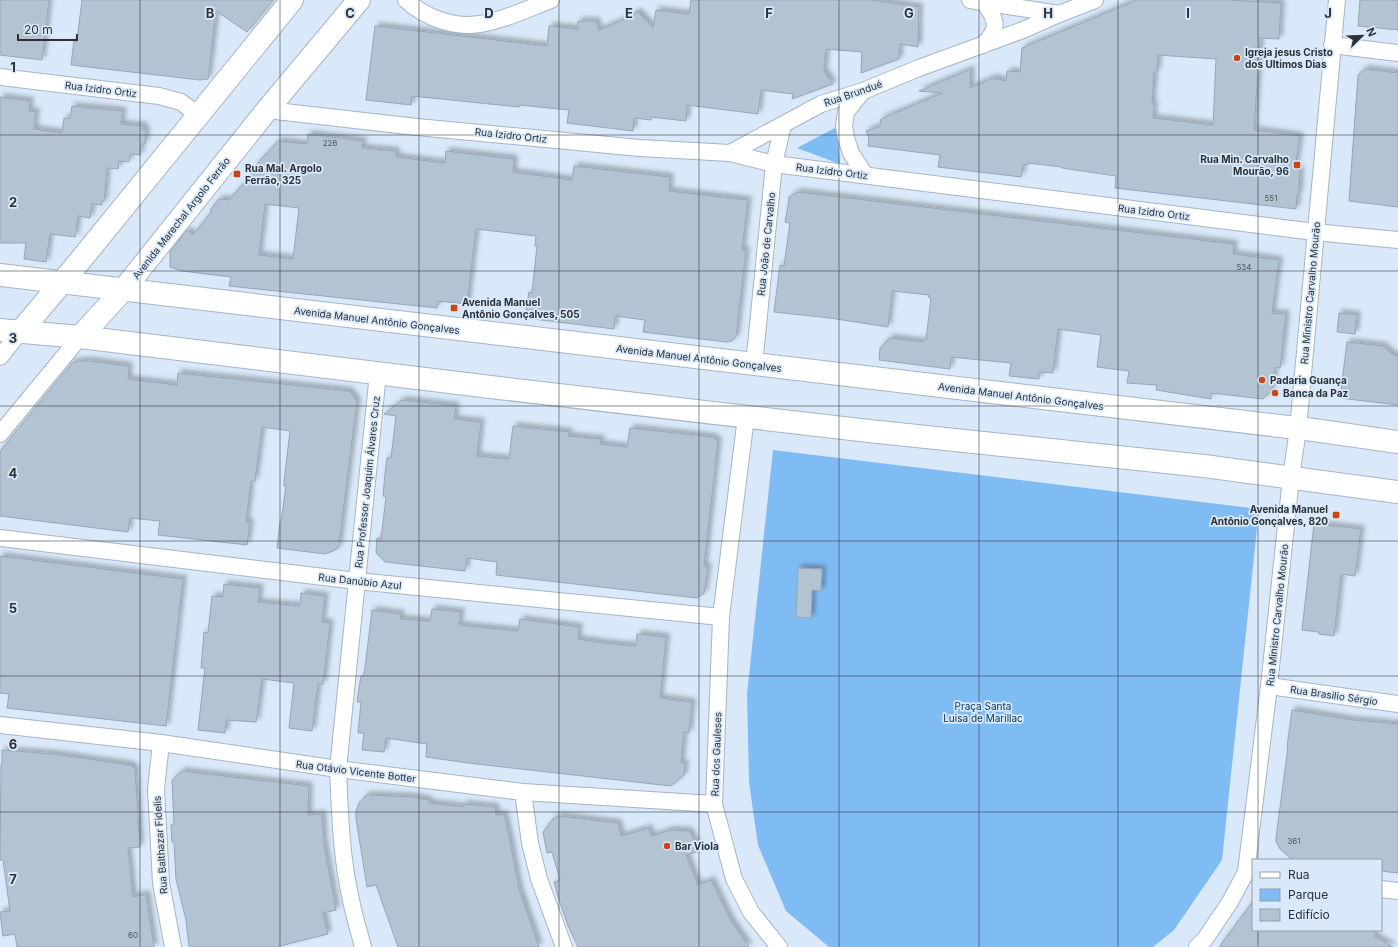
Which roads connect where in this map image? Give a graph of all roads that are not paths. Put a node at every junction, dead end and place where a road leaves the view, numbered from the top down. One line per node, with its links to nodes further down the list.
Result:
1 (292, 0): 15 (main road)
2 (359, 0): 14 (main road, Avenida Marechal Argolo Ferrão)
3 (406, 0): 4 (street)
4 (551, 0)
5 (1096, 0): 8 (street, Rua Brundué)
6 (1337, 0): 10 (street, Rua Ministro Carvalho Mourão)
7 (977, 1): 8 (street); 9 (street)
8 (1059, 14): 9 (street, Rua Brundué)
9 (982, 46): 13 (street, Rua Brundué)
10 (1332, 46): 11 (street); 20 (street, Rua Ministro Carvalho Mourão)
11 (1398, 53)
12 (0, 77): 15 (street, Rua Izidro Ortiz)
13 (863, 91): 16 (street, Rua Brundué); 19 (street)
14 (267, 110): 17 (street, Rua Izidro Ortiz); 24 (main road, Avenida Marechal Argolo Ferrão)
15 (198, 115): 23 (main road)
16 (783, 125): 17 (street, Rua Brundué); 18 (street, Rua João de Carvalho)
17 (730, 153): 18 (street, Rua Izidro Ortiz)
18 (774, 164): 19 (street, Rua Izidro Ortiz); 28 (street, Rua João de Carvalho)
19 (865, 176): 20 (street, Rua Izidro Ortiz)
20 (1315, 232): 21 (street, Rua Izidro Ortiz); 31 (street, Rua Ministro Carvalho Mourão)
21 (1398, 240)
22 (0, 275): 23 (main road, Avenida Manuel Antônio Gonçalves)
23 (61, 282): 24 (main road, Avenida Manuel Antônio Gonçalves); 25 (main road)
24 (124, 289): 26 (main road, Avenida Marechal Argolo Ferrão); 28 (main road, Avenida Manuel Antônio Gonçalves)
25 (10, 330): 26 (main road); 27 (street)
26 (80, 337): 29 (main road); 32 (street, Avenida Marechal Argolo Ferrão)
27 (0, 357)
28 (754, 365): 31 (main road, Avenida Manuel Antônio Gonçalves)
29 (378, 373): 30 (main road); 37 (street, Rua Professor Joaquim Álvares Cruz)
30 (746, 417): 34 (main road); 38 (street)
31 (1298, 429): 33 (main road, Avenida Manuel Antônio Gonçalves); 34 (street, Rua Ministro Carvalho Mourão)
32 (0, 434)
33 (1398, 442)
34 (1292, 478): 35 (main road); 39 (street, Rua Ministro Carvalho Mourão)
35 (1398, 492)
36 (0, 538): 37 (street, Rua Danúbio Azul)
37 (357, 581): 38 (street, Rua Danúbio Azul); 43 (street, Rua Professor Joaquim Álvares Cruz)
38 (721, 617): 45 (street, Rua dos Gauleses)
39 (1270, 686): 40 (street, Rua Brasilio Sérgio); 46 (street, Rua Ministro Carvalho Mourão)
40 (1398, 704)
41 (0, 725): 42 (street, Rua Otávio Vicente Botter)
42 (161, 743): 43 (street, Rua Otávio Vicente Botter); 49 (street, Rua Balthazar Fidelis)
43 (338, 770): 44 (street, Rua Otávio Vicente Botter); 50 (street, Rua Professor Joaquim Álvares Cruz)
44 (523, 792): 45 (street, Rua Otávio Vicente Botter); 51 (street)
45 (714, 804): 52 (street, Rua dos Gauleses)
46 (1250, 872): 53 (street)
47 (1382, 889): 48 (street)
48 (1398, 891)
49 (173, 947)
50 (364, 947)
51 (564, 947)
52 (779, 947)
53 (1197, 947)

